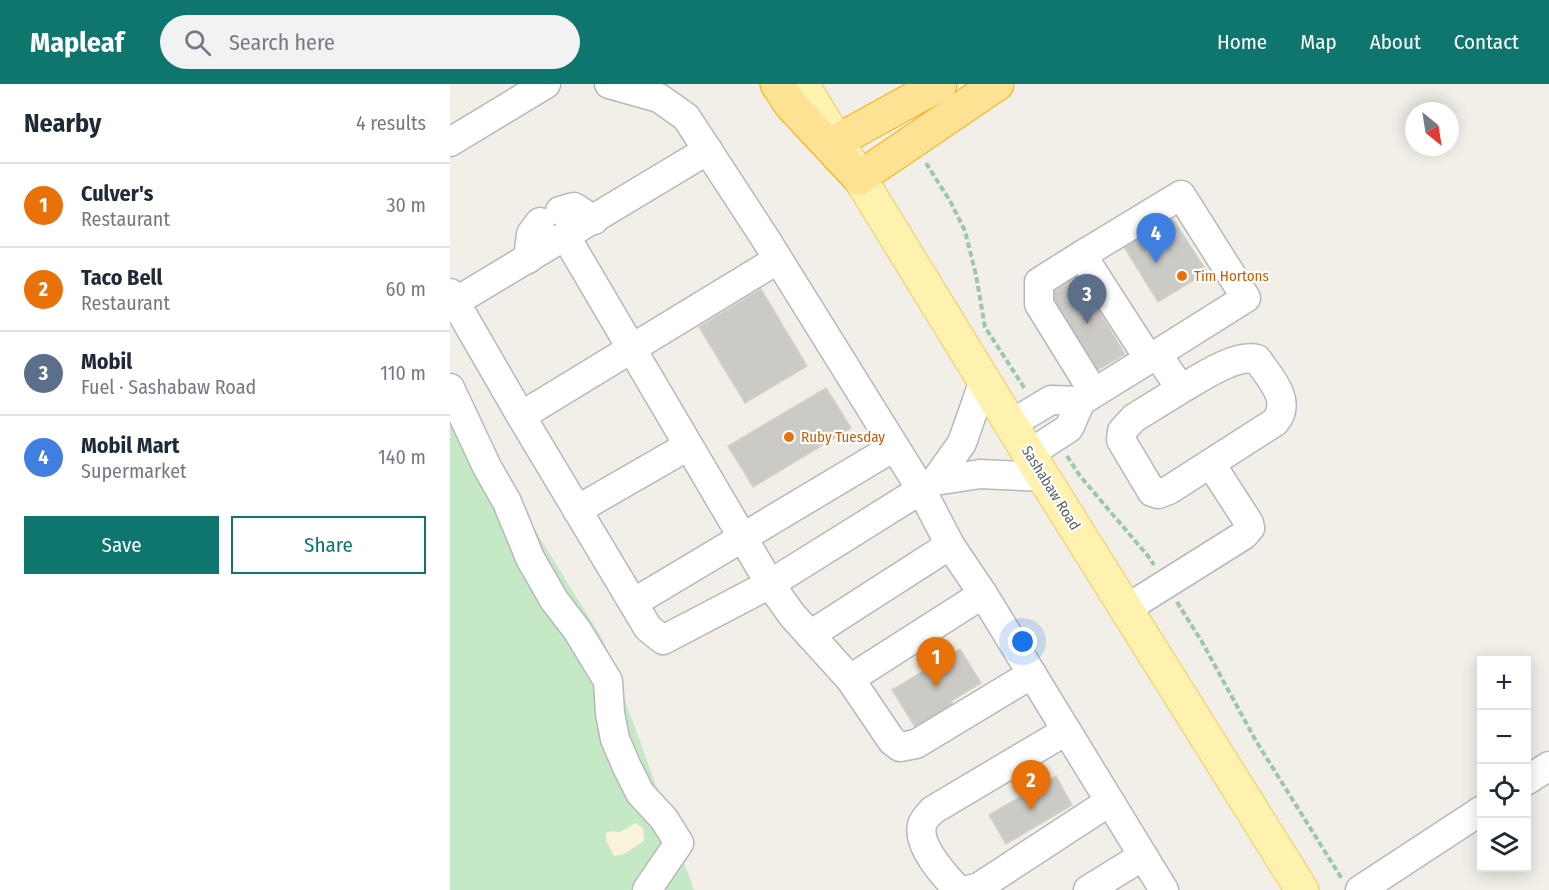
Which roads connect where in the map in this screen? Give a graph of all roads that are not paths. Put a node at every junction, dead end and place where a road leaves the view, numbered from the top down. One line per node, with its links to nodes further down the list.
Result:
1 (546, 84): 8 (street)
2 (609, 84): 9 (street)
3 (777, 84): 10 (highway)
4 (802, 84): 7 (main road, Sashabaw Road)
5 (940, 84): 7 (highway)
6 (997, 84): 10 (highway)
7 (837, 141): 10 (main road, Sashabaw Road)
8 (450, 142)
9 (708, 150): 11 (street); 13 (street)
10 (859, 178): 17 (main road, Sashabaw Road)
11 (555, 223): 14 (street); 15 (street)
12 (1082, 255): 16 (street); 16 (street); 20 (street)
13 (777, 260): 15 (street); 24 (street)
14 (453, 298): 21 (street)
15 (630, 349): 21 (street); 23 (street)
16 (1153, 357): 19 (street); 20 (street)
17 (984, 380): 22 (main road, Sashabaw Road); 27 (street)
18 (450, 388): 45 (street)
19 (1181, 389): 26 (street); 26 (street)
20 (1088, 397): 22 (street); 25 (street)
21 (521, 416): 28 (street)
22 (1024, 416): 25 (main road, Sashabaw Road)
23 (688, 446): 28 (street); 29 (street)
24 (894, 447): 27 (street); 29 (street)
25 (1043, 456): 27 (street); 34 (main road, Sashabaw Road)
26 (1211, 464): 34 (street)
27 (928, 485): 30 (street); 31 (street)
28 (577, 510): 33 (street)
29 (742, 537): 31 (street); 33 (street)
30 (950, 545): 32 (street); 35 (street)
31 (770, 584): 33 (street); 35 (street)
32 (983, 594): 36 (street); 37 (street)
33 (633, 603)
34 (1126, 609): 48 (main road, Sashabaw Road)
35 (810, 635): 37 (street)
36 (1032, 674): 37 (street); 38 (street)
37 (850, 679)
38 (1065, 731): 41 (street); 46 (street)
39 (1549, 766): 40 (street)
40 (1531, 777)
41 (1109, 802): 43 (street); 46 (street)
42 (1477, 813): 49 (street)
43 (1143, 856): 44 (street); 47 (street)
44 (1106, 885)
45 (648, 890)
46 (967, 890)
47 (1164, 890)
48 (1302, 890)
49 (1360, 890)

